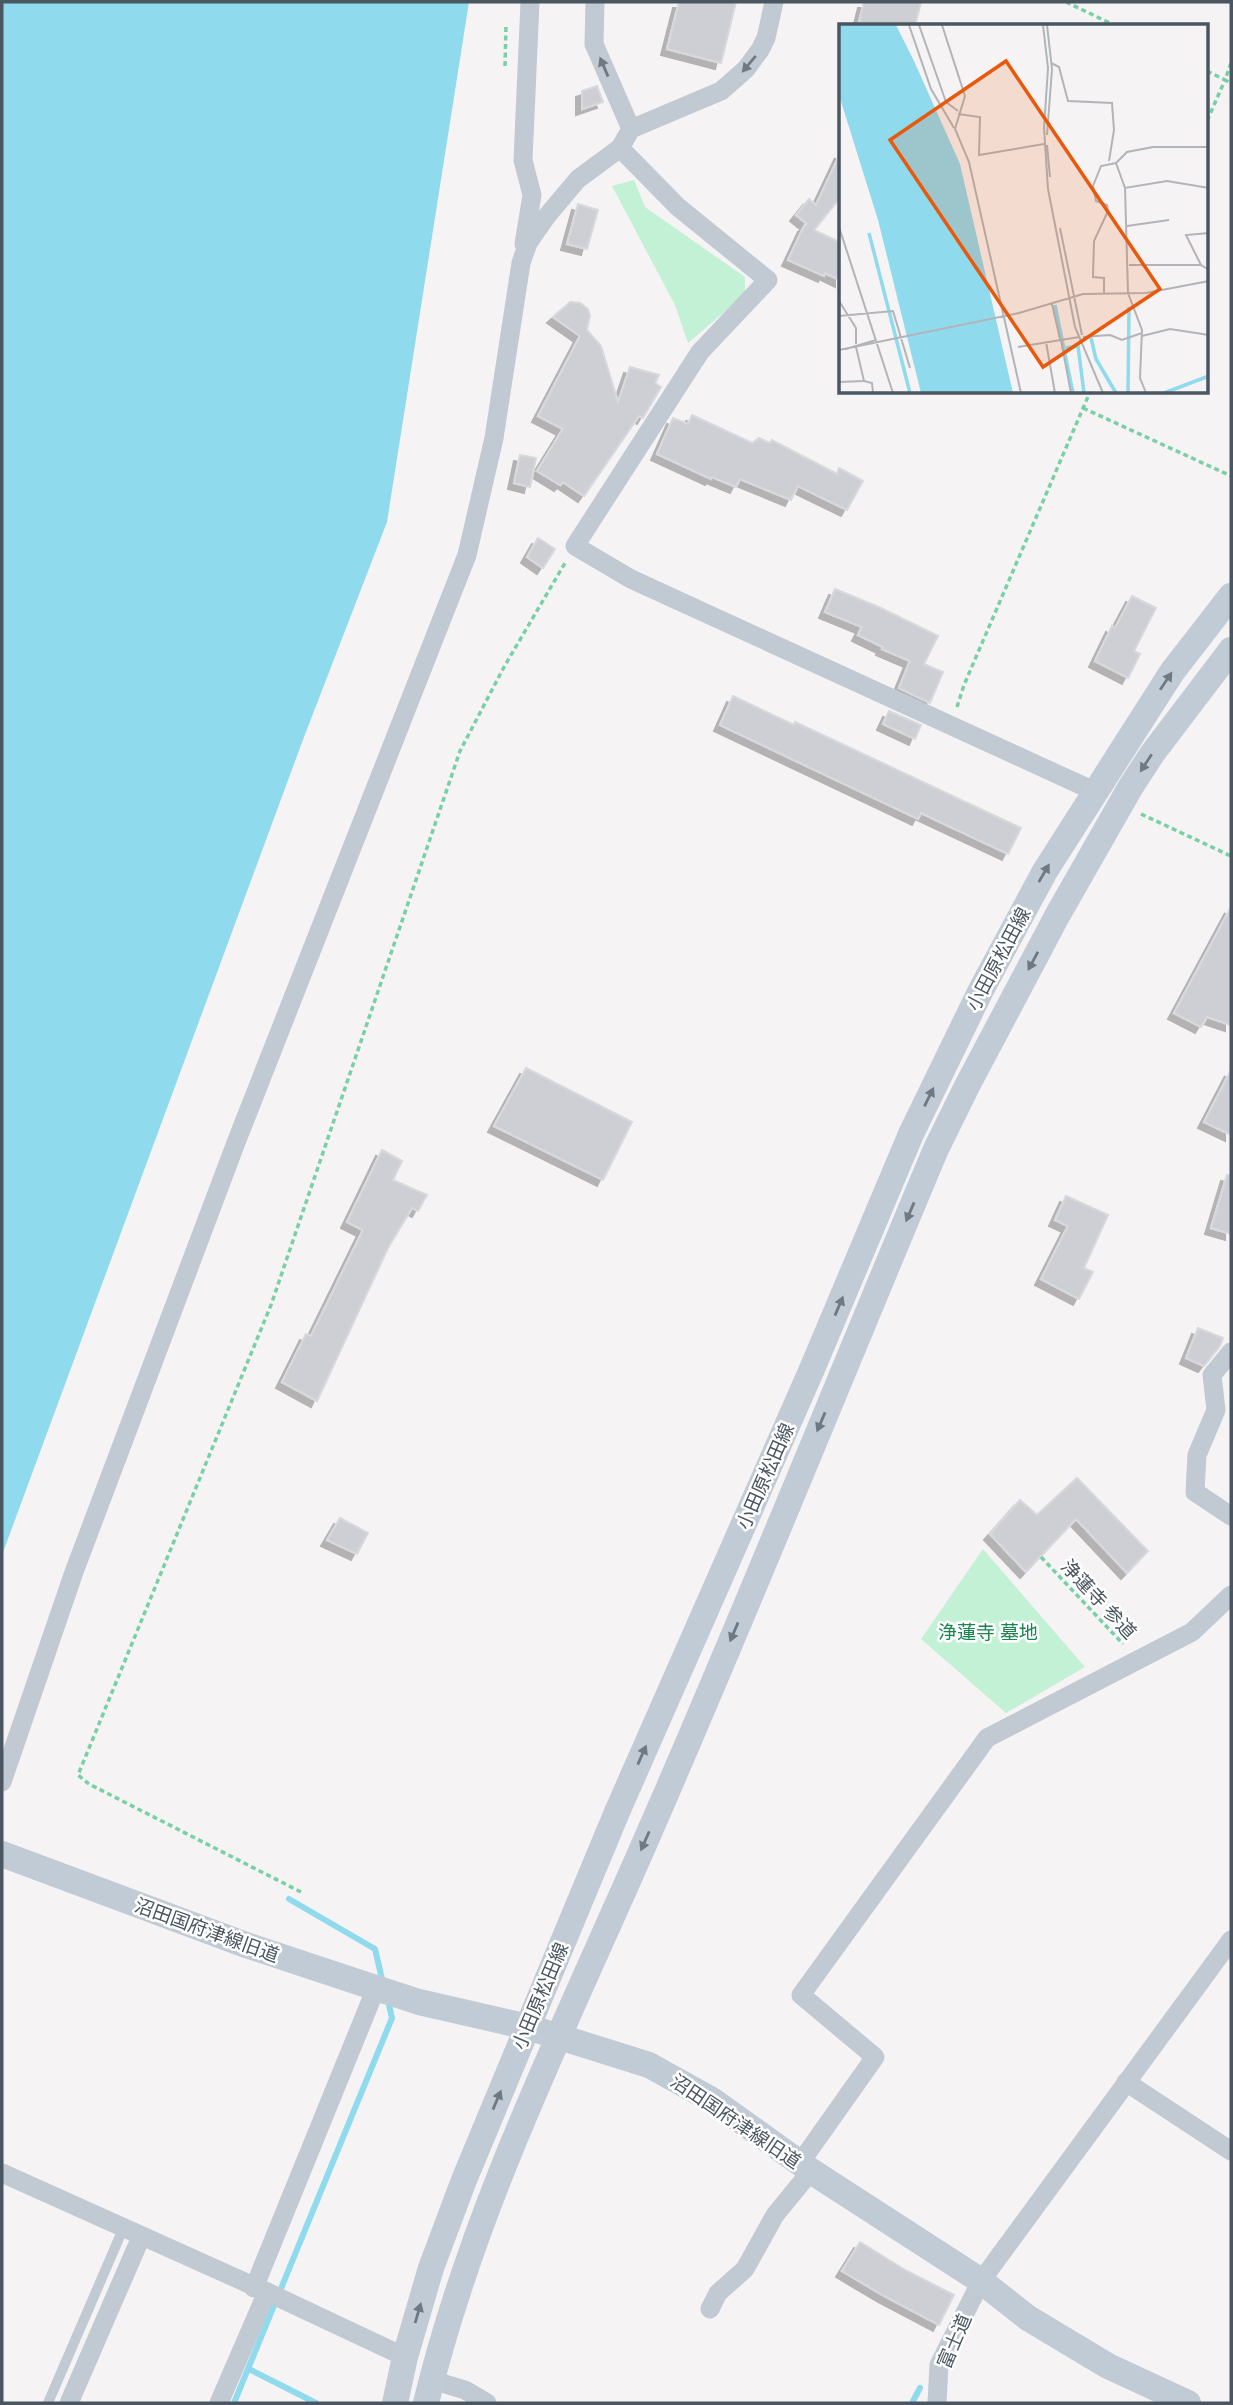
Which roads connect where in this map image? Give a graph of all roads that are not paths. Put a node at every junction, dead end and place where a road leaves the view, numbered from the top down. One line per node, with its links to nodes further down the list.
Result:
1 (530, 2): 6 (street)
2 (595, 2): 4 (street, one-way to 2)
3 (774, 2): 4 (street, one-way to 4)
4 (631, 129): 5 (street)
5 (620, 148): 6 (street); 9 (street)
6 (521, 263): 13 (street)
7 (1231, 596): 9 (main road, 小田原松田線, one-way to 7)
8 (1231, 650): 18 (main road, 小田原松田線, one-way to 18)
9 (1094, 790): 17 (main road, 小田原松田線, one-way to 9)
10 (1231, 1352): 11 (street)
11 (1231, 1516)
12 (1230, 1598): 21 (street)
13 (2, 1782)
14 (2, 1854): 16 (main road, 沼田国府津線旧道)
15 (1231, 1940): 19 (street, 富士道)
16 (376, 1988): 17 (main road, 沼田国府津線旧道); 25 (street)
17 (528, 2027): 18 (main road, 沼田国府津線旧道); 27 (main road, 小田原松田線, one-way to 17)
18 (559, 2037): 21 (main road, 沼田国府津線旧道); 28 (main road, 小田原松田線)
19 (1126, 2082): 20 (street); 24 (street, 富士道)
20 (1231, 2151)
21 (806, 2167): 24 (main road, 沼田国府津線旧道); 26 (street)
22 (2, 2173): 23 (street)
23 (132, 2233): 25 (street); 29 (lane); 30 (street)
24 (981, 2281): 34 (street, 富士道); 35 (main road, 沼田国府津線旧道)
25 (261, 2290): 27 (street); 31 (street)
26 (710, 2309)
27 (405, 2357): 32 (main road, 小田原松田線)
28 (429, 2392): 33 (street)
29 (48, 2403)
30 (69, 2403)
31 (219, 2403)
32 (395, 2403)
33 (487, 2403)
34 (937, 2403)
35 (1188, 2403)

